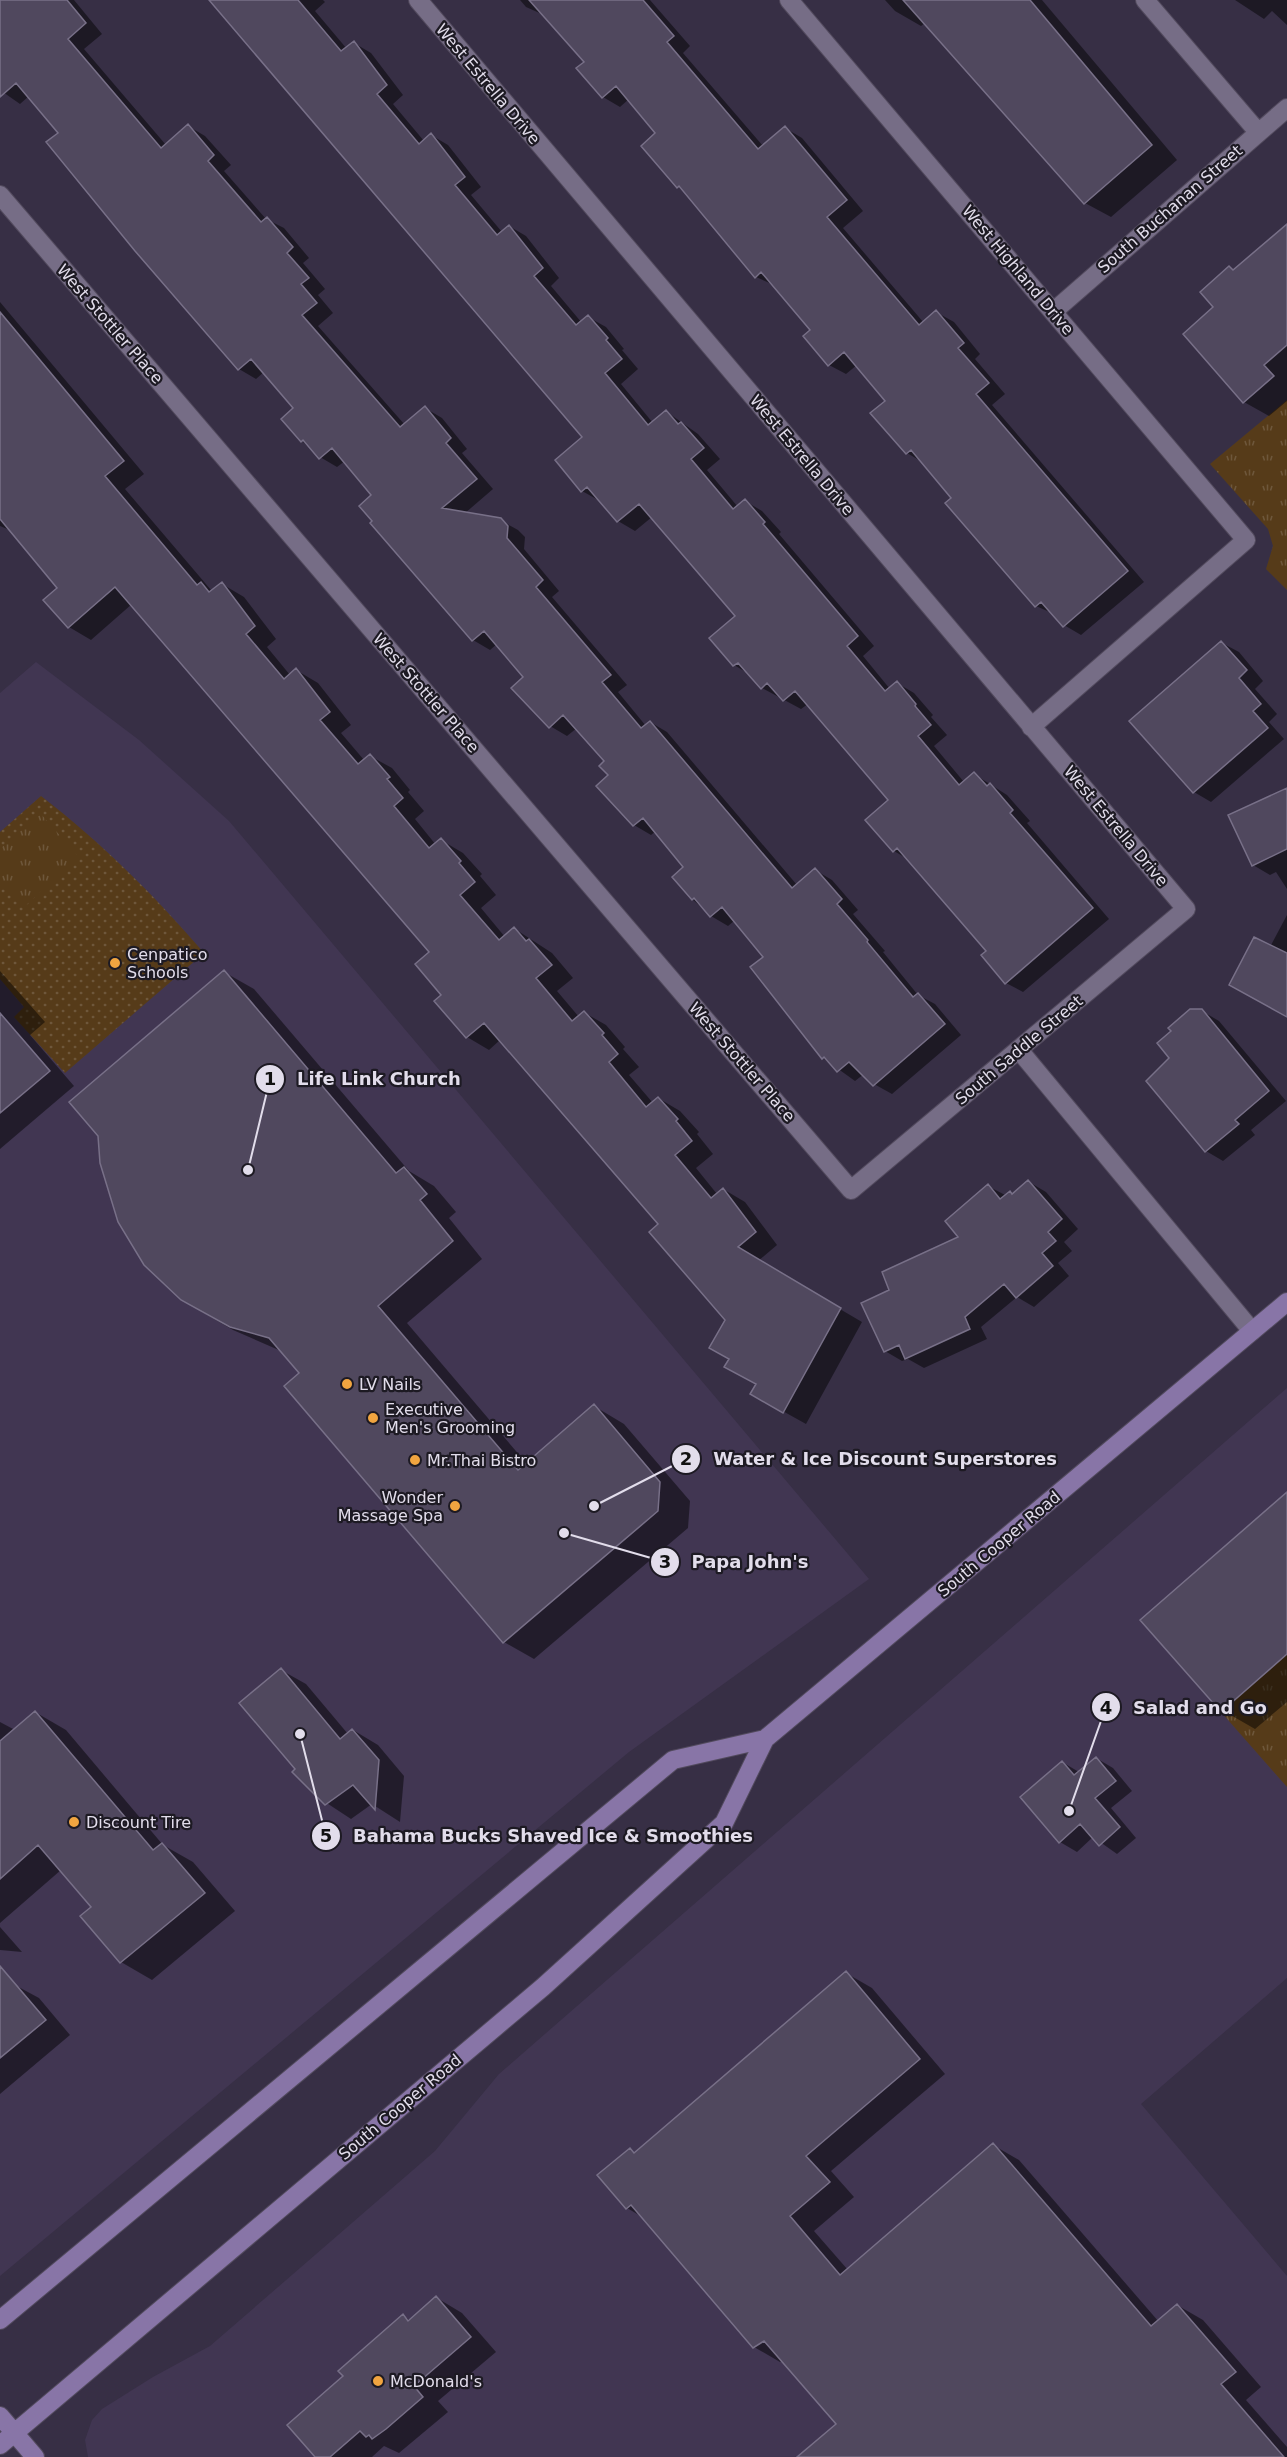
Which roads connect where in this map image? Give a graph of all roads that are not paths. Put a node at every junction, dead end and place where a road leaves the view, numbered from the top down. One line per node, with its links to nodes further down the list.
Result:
1 (418, 0): 8 (street, West Estrella Drive)
2 (789, 0): 7 (street, West Highland Drive)
3 (1145, 0): 5 (street)
4 (1287, 108): 5 (street, South Buchanan Street)
5 (1258, 132): 7 (street, South Buchanan Street)
6 (0, 195): 11 (street, West Stottler Place)
7 (1054, 311): 8 (street, West Highland Drive)
8 (1031, 727): 9 (street, West Estrella Drive)
9 (1186, 909): 10 (street, South Saddle Street)
10 (1019, 1050): 11 (street, South Saddle Street); 13 (street)
11 (851, 1190)
12 (1287, 1302): 13 (main road, South Cooper Road)
13 (1252, 1331): 14 (main road, South Cooper Road)
14 (765, 1739): 15 (main road, South Cooper Road); 17 (main road, South Cooper Road)
15 (0, 2320)
16 (0, 2416): 17 (main road)
17 (14, 2433): 18 (main road, South Cooper Road); 19 (main road)
18 (0, 2445)
19 (35, 2457)

